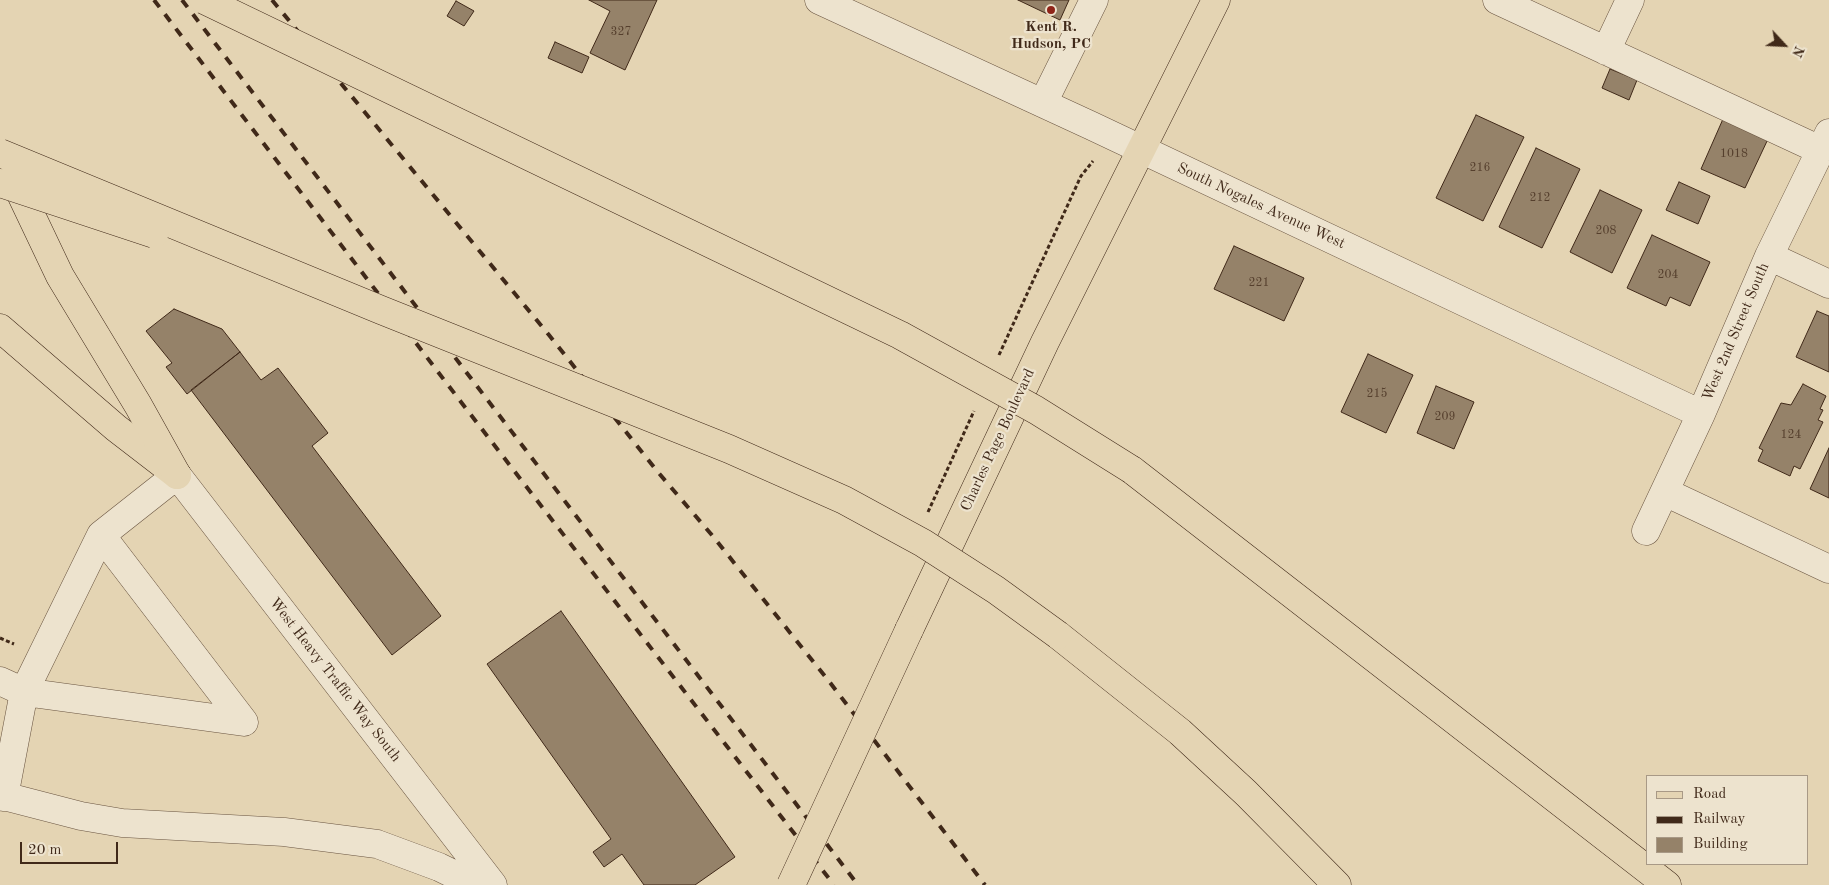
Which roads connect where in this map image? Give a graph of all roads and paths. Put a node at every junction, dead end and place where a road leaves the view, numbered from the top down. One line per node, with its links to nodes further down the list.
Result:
1 (204, 0): 30 (main road, bridge)
2 (819, 0): 8 (street, South Nogales Avenue West)
3 (1094, 0): 8 (street)
4 (1216, 0): 10 (main road, Charles Page Boulevard)
5 (1497, 0): 7 (street)
6 (1630, 0): 7 (street)
7 (1606, 51): 9 (street)
8 (1043, 103): 10 (street, South Nogales Avenue West)
9 (1825, 142): 13 (street, West 2nd Street South)
10 (1143, 150): 17 (street, South Nogales Avenue West); 28 (main road, Charles Page Boulevard, bridge)
11 (0, 151): 15 (main road, bridge); 18 (main road)
12 (0, 183): 15 (main road, bridge)
13 (1769, 256): 14 (street); 17 (street, West 2nd Street South)
14 (1829, 284)
15 (381, 310): 29 (main road, bridge)
16 (0, 328): 18 (main road)
17 (1701, 414): 19 (street, West 2nd Street South)
18 (177, 475): 21 (street); 27 (street, West Heavy Traffic Way South)
19 (1665, 492): 20 (street, West 2nd Street South); 22 (street)
20 (1646, 532)
21 (101, 535): 24 (street); 24 (street)
22 (1829, 569)
23 (0, 681): 24 (street)
24 (24, 692): 25 (street)
25 (2, 796): 26 (street)
26 (476, 885)
27 (493, 885)
28 (791, 885)
29 (1337, 885)
30 (1667, 885)

